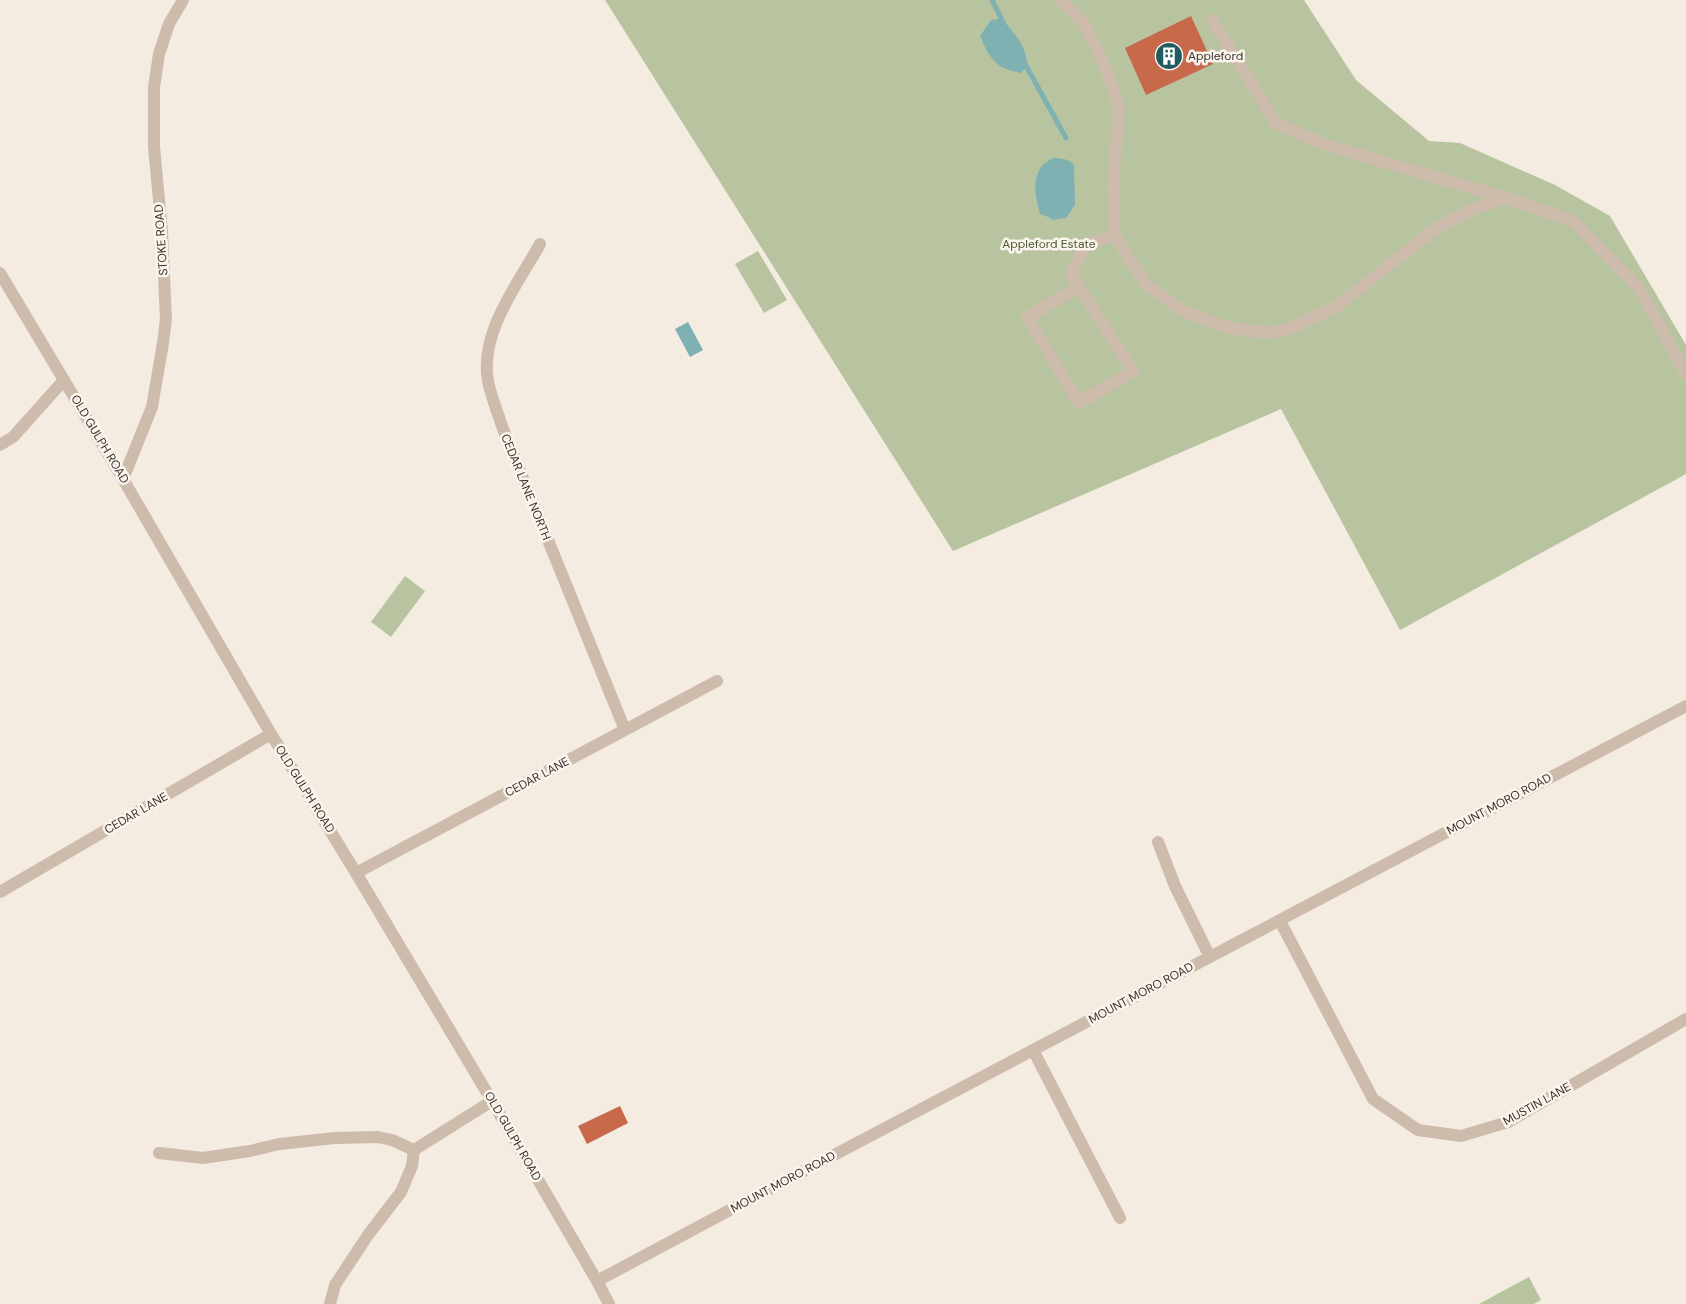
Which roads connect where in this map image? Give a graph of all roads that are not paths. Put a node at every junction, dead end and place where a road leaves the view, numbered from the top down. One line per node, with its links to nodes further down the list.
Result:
1 (183, 0): 12 (street, STOKE ROAD)
2 (1060, 0): 5 (street)
3 (1212, 20): 4 (street)
4 (1506, 198): 5 (street); 9 (street)
5 (1114, 235): 8 (street)
6 (540, 244): 15 (street, CEDAR LANE NORTH)
7 (0, 273): 10 (street, OLD GULPH ROAD)
8 (1079, 287): 8 (street)
9 (1686, 374)
10 (64, 380): 11 (street); 12 (street, OLD GULPH ROAD)
11 (0, 445)
12 (123, 479): 16 (street, OLD GULPH ROAD)
13 (717, 682): 15 (street, CEDAR LANE)
14 (1686, 706): 20 (street, MOUNT MORO ROAD)
15 (625, 730): 18 (street, CEDAR LANE)
16 (271, 734): 18 (street, OLD GULPH ROAD); 19 (street, CEDAR LANE)
17 (1158, 842): 21 (street)
18 (356, 873): 24 (street, OLD GULPH ROAD)
19 (0, 892)
20 (1280, 920): 21 (street, MOUNT MORO ROAD); 22 (street, MUSTIN LANE)
21 (1210, 957): 23 (street, MOUNT MORO ROAD)
22 (1686, 1019)
23 (1033, 1050): 27 (street); 28 (street, MOUNT MORO ROAD)
24 (492, 1101): 25 (street); 28 (street, OLD GULPH ROAD)
25 (414, 1150): 26 (street); 30 (street)
26 (159, 1153)
27 (1120, 1218)
28 (597, 1281): 29 (street, OLD GULPH ROAD)
29 (604, 1302)
30 (330, 1304)

